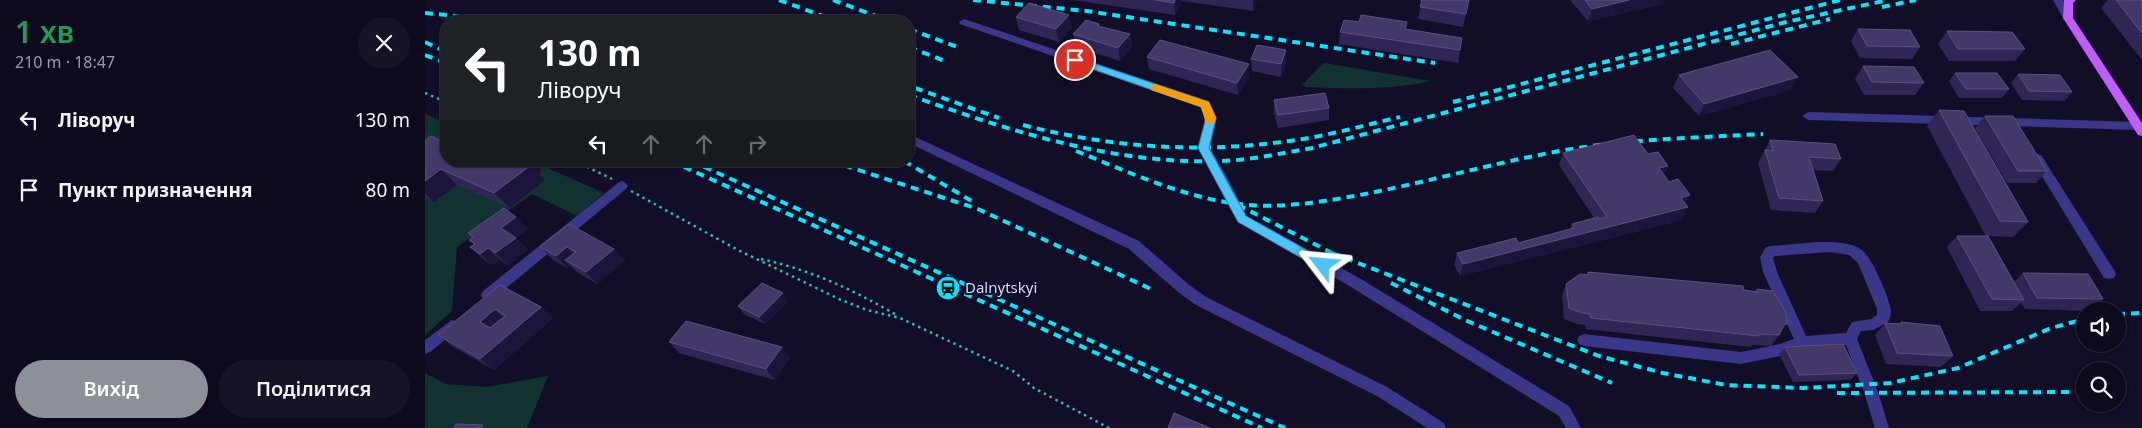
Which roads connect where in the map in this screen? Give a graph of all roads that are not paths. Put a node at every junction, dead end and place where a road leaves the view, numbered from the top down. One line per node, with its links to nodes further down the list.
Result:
1 (2058, 0): 3 (lane)
2 (2071, 0): 3 (main road)
3 (2068, 18): 7 (main road)
4 (964, 22): 18 (lane)
5 (1808, 116): 6 (lane)
6 (2014, 122): 7 (lane); 10 (lane)
7 (2139, 129)
8 (915, 141): 17 (lane)
9 (622, 186): 11 (lane)
10 (2109, 274)
11 (478, 304)
12 (463, 317): 16 (lane)
13 (1850, 339): 15 (lane); 15 (lane); 19 (lane)
14 (1584, 340): 15 (lane)
15 (1802, 342)
16 (425, 348)
17 (1439, 428)
18 (1575, 428)
19 (1882, 428)

